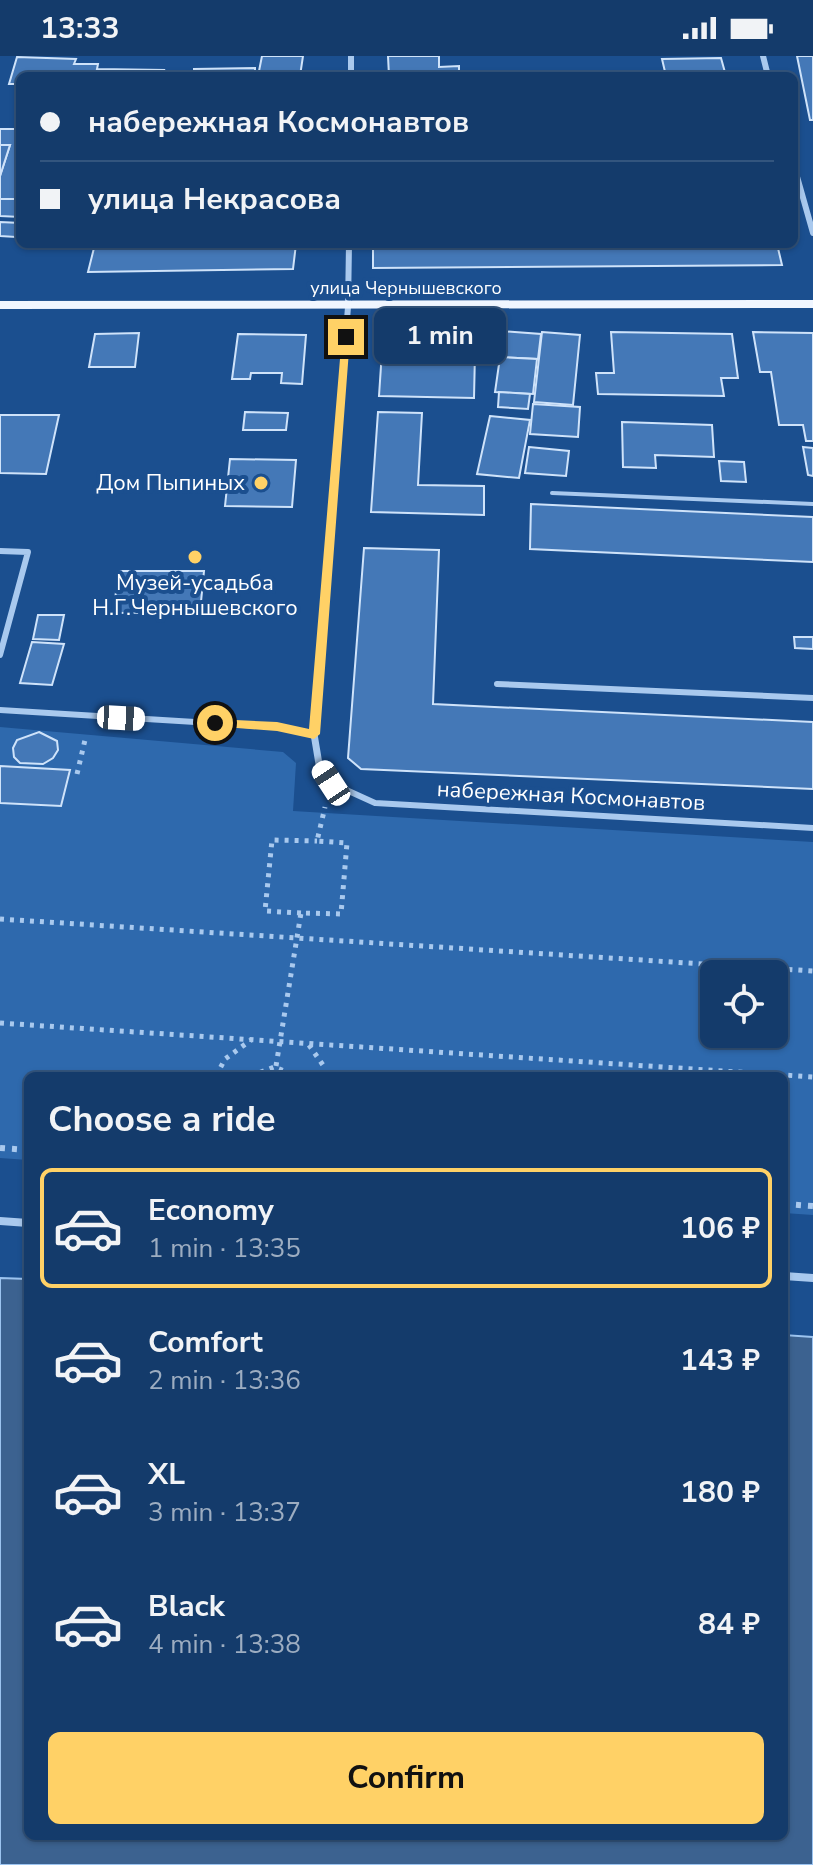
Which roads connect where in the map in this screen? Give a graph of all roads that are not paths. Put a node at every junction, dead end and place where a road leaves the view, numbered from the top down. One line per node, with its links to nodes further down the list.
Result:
1 (798, 180): 2 (street)
2 (813, 233)
3 (349, 248): 6 (street)
4 (813, 304): 6 (main road, улица Чернышевского)
5 (0, 305): 6 (main road, улица Чернышевского)
6 (348, 307): 14 (street)
7 (552, 493): 8 (lane)
8 (813, 504)
9 (0, 551): 10 (lane)
10 (0, 655)
11 (497, 684): 12 (lane)
12 (813, 698)
13 (0, 710): 14 (lane)
14 (314, 734): 15 (street)
15 (331, 783): 16 (street, набережная Космонавтов)
16 (813, 828)
17 (0, 1221): 18 (street)
18 (24, 1223)
19 (788, 1276): 20 (street)
20 (813, 1278)

